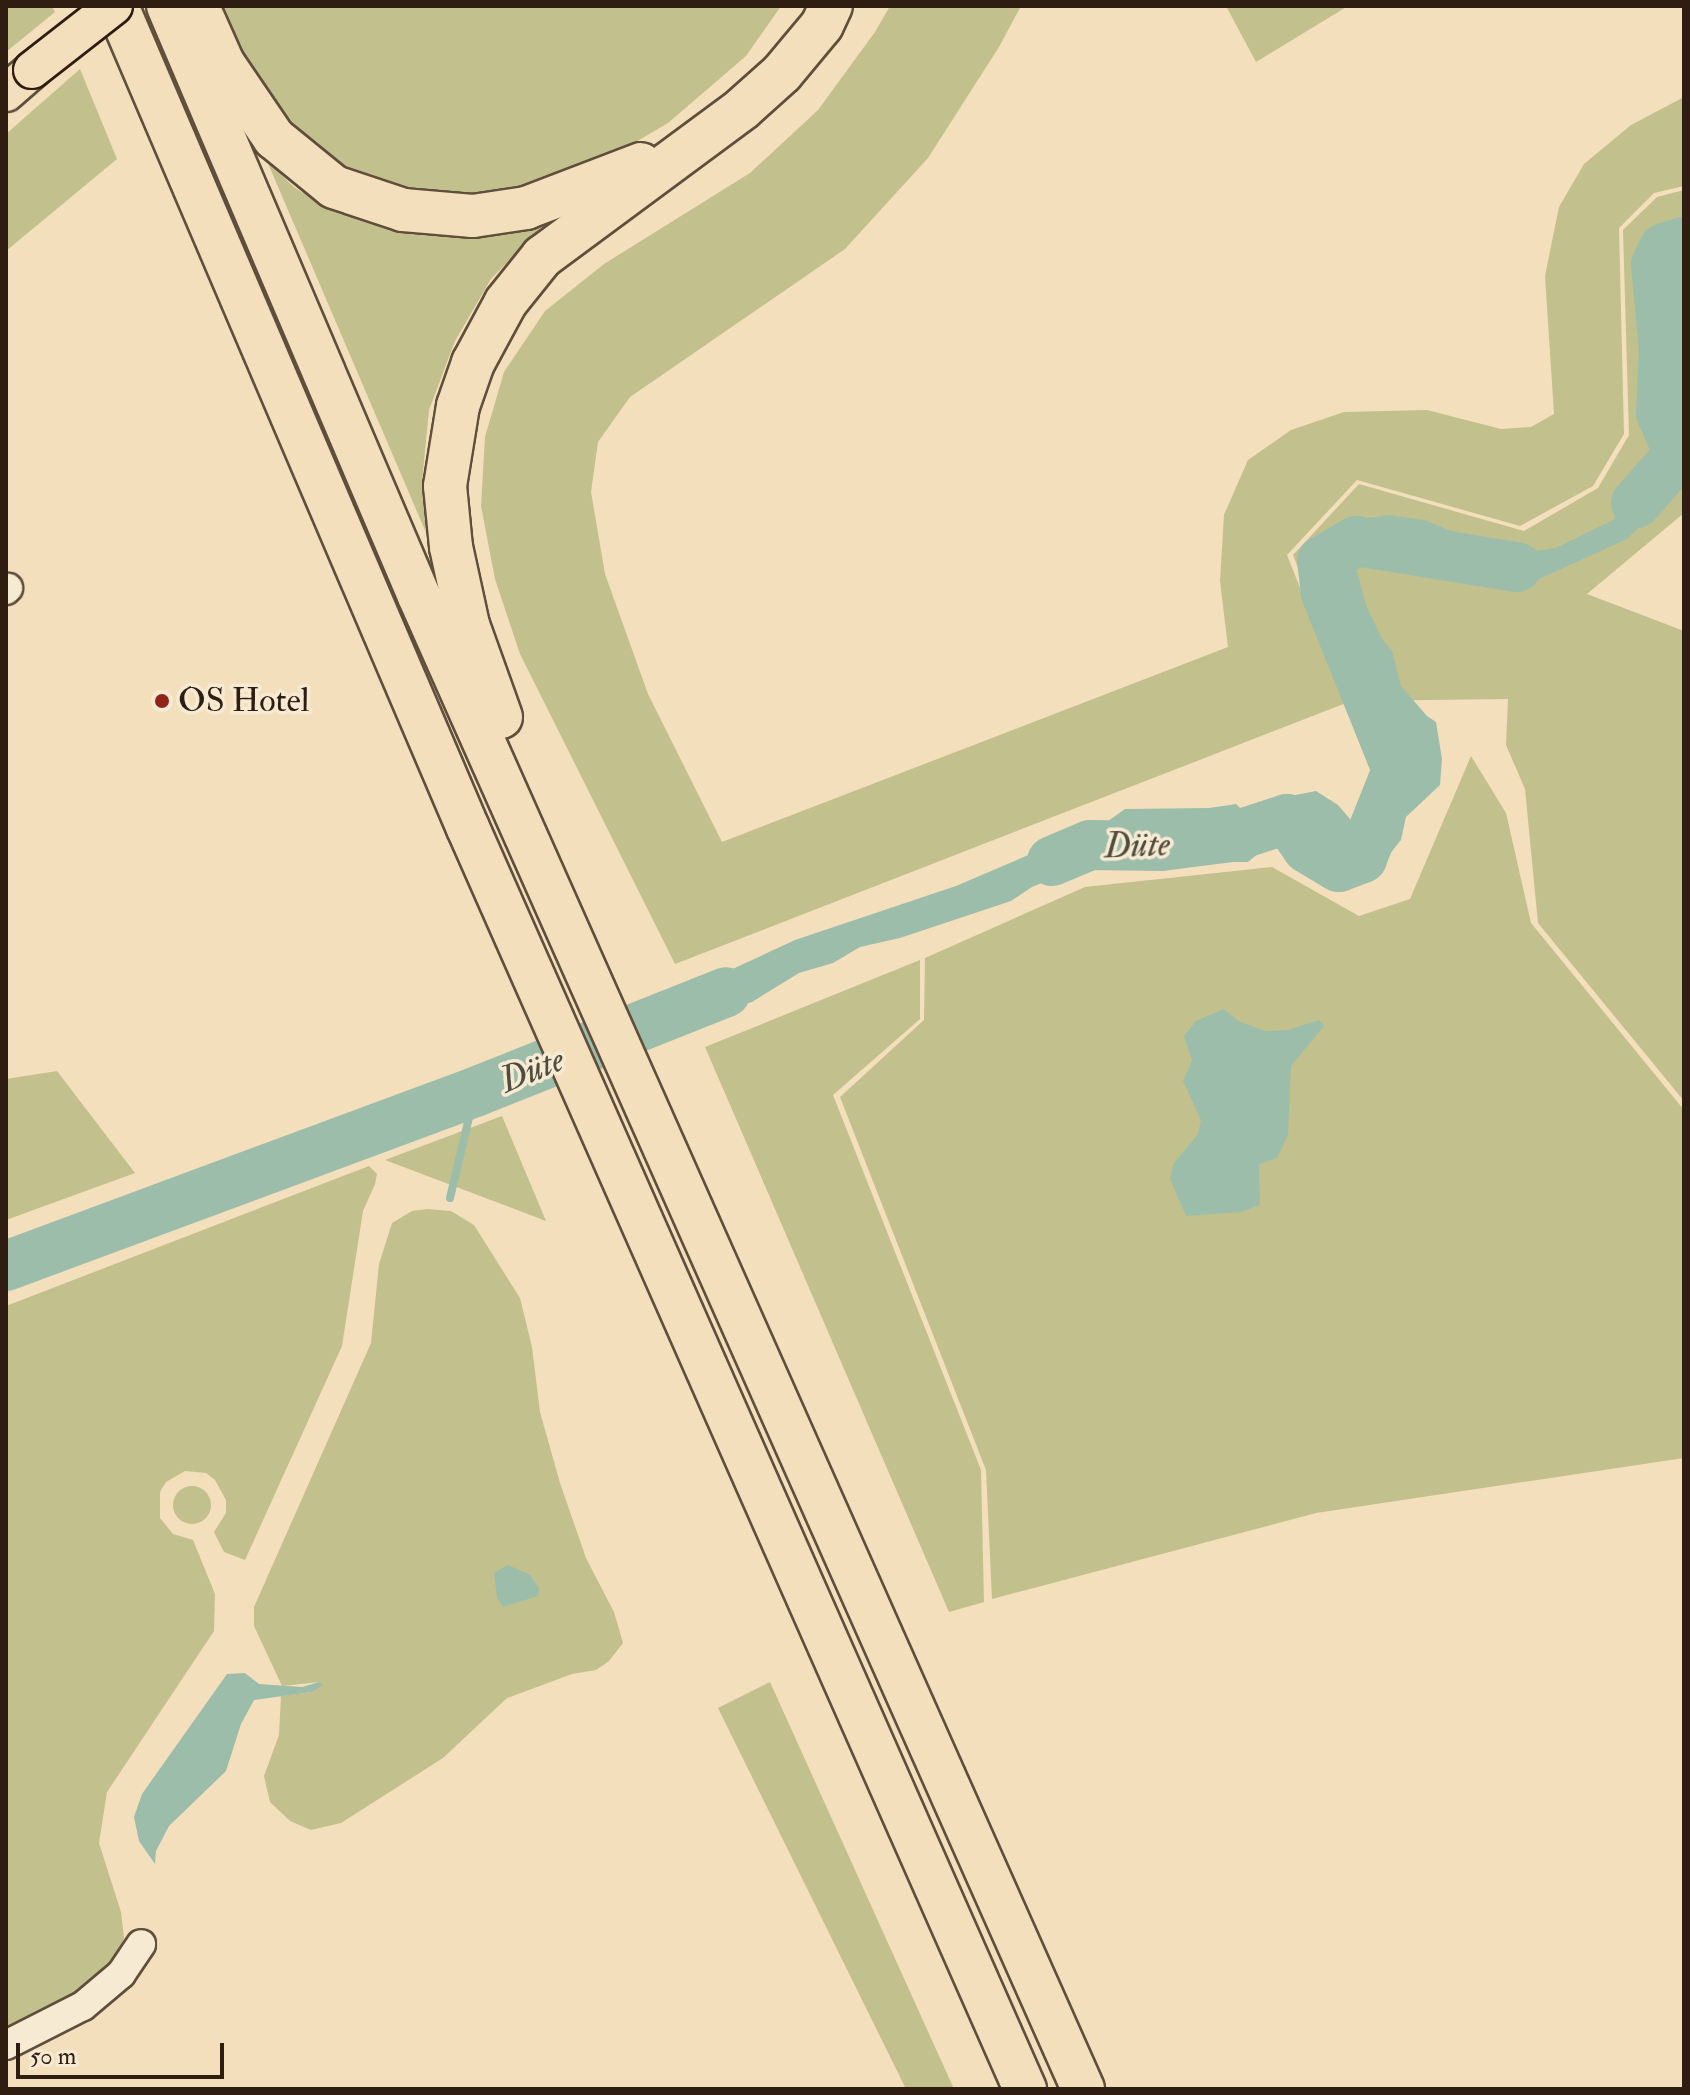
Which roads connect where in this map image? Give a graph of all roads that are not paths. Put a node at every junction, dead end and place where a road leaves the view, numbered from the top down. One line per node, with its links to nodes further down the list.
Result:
1 (86, 6): 8 (highway)
2 (115, 6): 6 (main road, bridge); 8 (highway)
3 (168, 6): 9 (highway)
4 (197, 6): 7 (highway)
5 (831, 6): 7 (highway)
6 (19, 82)
7 (694, 142): 9 (highway)
8 (209, 224): 12 (highway)
9 (512, 804): 13 (highway)
10 (141, 1944): 11 (lane)
11 (6, 2045)
12 (1025, 2089)
13 (1083, 2089)

